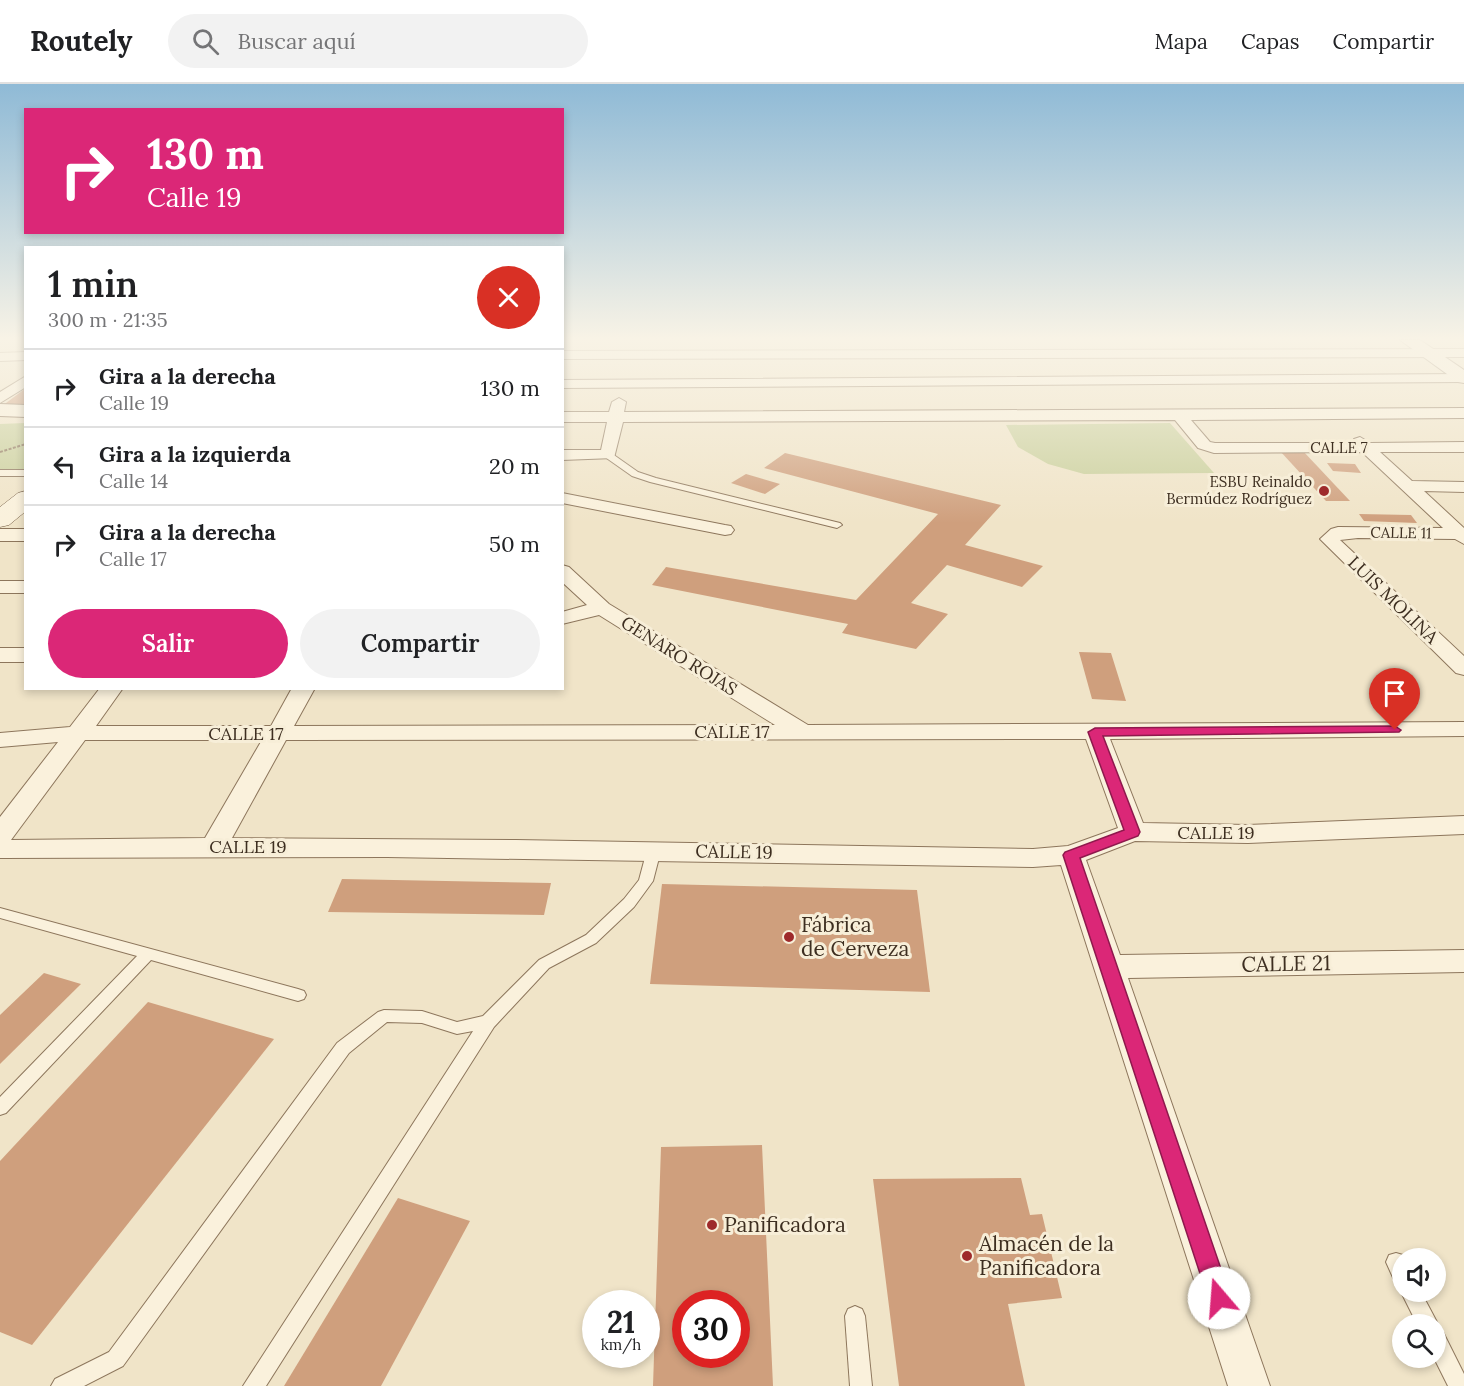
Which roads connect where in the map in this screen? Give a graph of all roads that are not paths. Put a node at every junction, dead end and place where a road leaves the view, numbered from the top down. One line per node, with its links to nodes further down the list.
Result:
1 (619, 401): 14 (street)
2 (777, 401): 14 (street)
3 (808, 401): 17 (street)
4 (966, 401): 17 (street)
5 (1143, 401): 12 (street)
6 (1315, 401): 11 (street)
7 (0, 410): 8 (street)
8 (24, 411)
9 (1464, 413): 11 (street)
10 (1179, 415): 11 (street); 12 (street); 19 (street, CALLE 7)
11 (1330, 415): 19 (street)
12 (1155, 416): 17 (street)
13 (564, 417): 14 (street)
14 (615, 417): 21 (street)
15 (0, 419): 16 (street)
16 (24, 419)
17 (976, 423)
18 (1464, 447): 19 (street, CALLE 7)
19 (1366, 448): 26 (street)
20 (564, 455): 21 (street)
21 (608, 455): 31 (lane)
22 (0, 473): 23 (lane)
23 (14, 473): 24 (lane); 25 (lane)
24 (24, 473)
25 (0, 484)
26 (1408, 486): 27 (street); 35 (street)
27 (1464, 487)
28 (564, 498): 32 (street)
29 (24, 500): 30 (main road)
30 (0, 520)
31 (837, 525)
32 (725, 530)
33 (1338, 533): 35 (street, CALLE 11); 44 (street, LUIS MOLINA)
34 (0, 535): 36 (street)
35 (1463, 535)
36 (24, 536)
37 (564, 573): 40 (street, GENARO ROJAS)
38 (0, 587): 39 (street)
39 (24, 587)
40 (602, 608): 41 (street); 48 (street, GENARO ROJAS)
41 (564, 618)
42 (0, 655): 43 (street)
43 (24, 655)
44 (1464, 668)
45 (111, 690): 50 (street)
46 (303, 690): 51 (street)
47 (1464, 729): 49 (street, CALLE 17)
48 (803, 732): 49 (street, CALLE 17); 51 (street, CALLE 17)
49 (1095, 732): 54 (street)
50 (79, 733): 51 (street, CALLE 17); 52 (street, CALLE 17); 55 (street)
51 (278, 734): 56 (street)
52 (0, 740)
53 (1464, 825): 54 (street, CALLE 19)
54 (1133, 832): 59 (street, CALLE 19)
55 (0, 836)
56 (214, 846): 57 (street, CALLE 19); 58 (street, CALLE 19)
57 (0, 849)
58 (654, 850): 59 (street, CALLE 19); 65 (lane)
59 (1071, 855): 63 (street)
60 (0, 912): 61 (lane)
61 (149, 953): 64 (lane); 66 (lane)
62 (1464, 961): 63 (street, CALLE 21)
63 (1109, 967): 72 (street)
64 (298, 995)
65 (488, 1022): 69 (lane); 70 (lane)
66 (0, 1108)
67 (855, 1316): 71 (lane)
68 (1446, 1359): 73 (lane)
69 (62, 1386)
70 (254, 1386)
71 (861, 1386)
72 (1249, 1386)
73 (1460, 1386)

